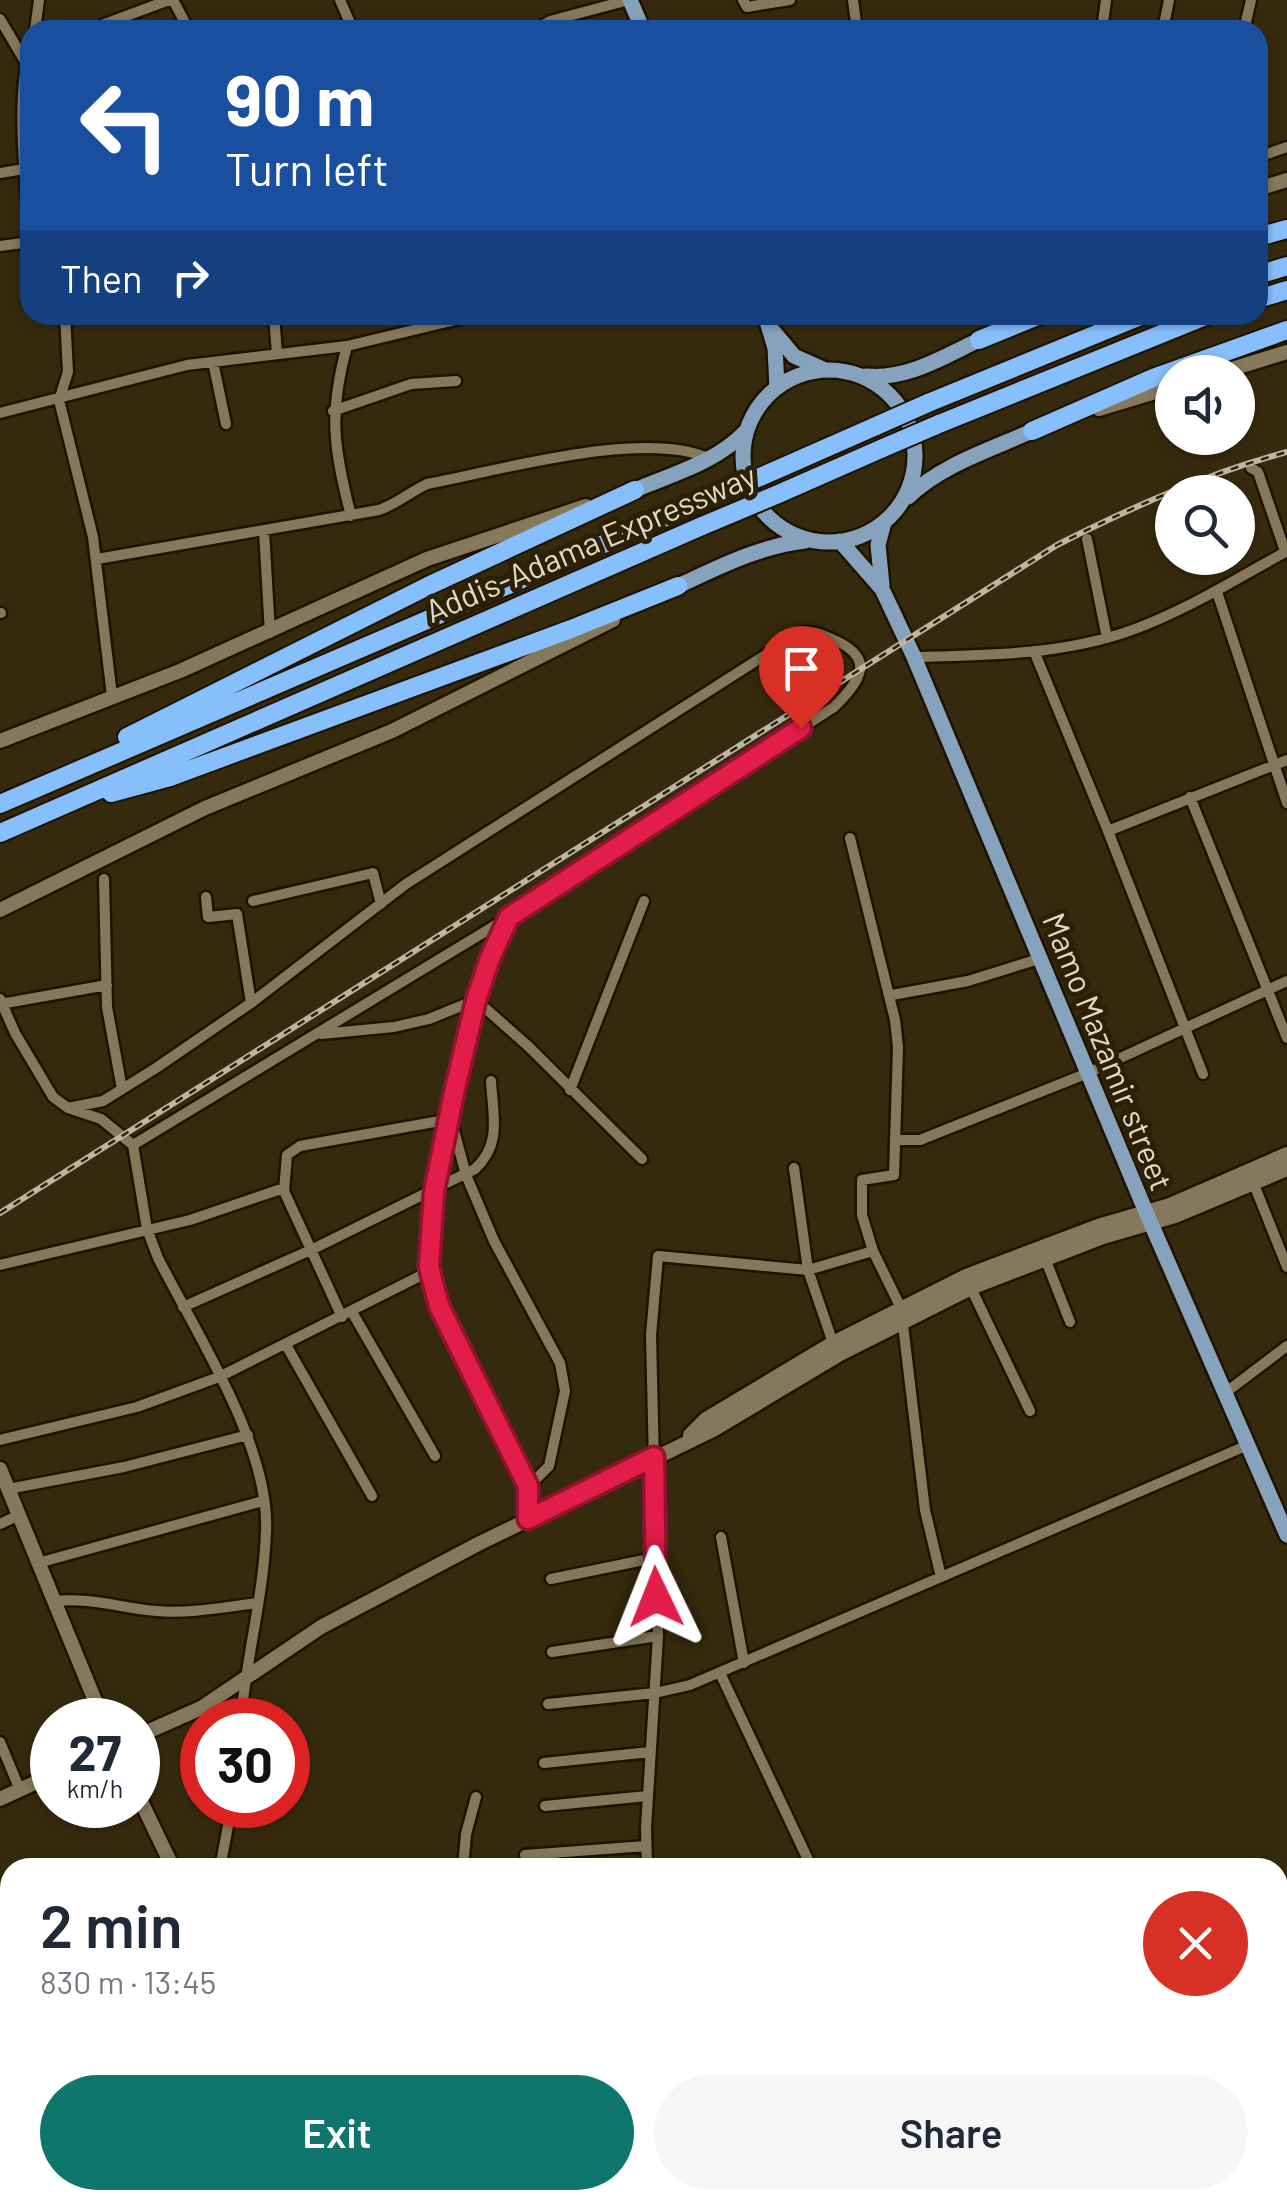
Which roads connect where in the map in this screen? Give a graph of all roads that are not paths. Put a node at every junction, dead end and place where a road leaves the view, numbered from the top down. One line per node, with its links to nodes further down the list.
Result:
1 (171, 0): 6 (street)
2 (630, 0): 7 (street)
3 (743, 0): 4 (street)
4 (790, 0)
5 (0, 19): 8 (street)
6 (116, 20)
7 (554, 20)
8 (20, 53)
9 (65, 325): 30 (street)
10 (275, 325): 22 (street)
11 (434, 325): 20 (street)
12 (768, 325): 28 (main road)
13 (771, 325): 25 (main road)
14 (1004, 325): 19 (street)
15 (1016, 325): 19 (highway)
16 (1119, 325): 59 (highway, Addis-Adama Expressway, bridge)
17 (1183, 325): 63 (highway, Addis-Adama Expressway, bridge)
18 (1287, 330): 35 (highway)
19 (979, 340): 26 (main road)
20 (347, 346): 22 (street); 31 (street)
21 (1287, 352): 24 (street)
22 (277, 354): 23 (street)
23 (213, 362): 30 (street); 33 (street)
24 (1255, 362)
25 (826, 370): 26 (main road); 28 (main road)
26 (858, 375): 39 (main road)
27 (456, 381): 31 (street)
28 (777, 387): 34 (main road)
29 (1155, 393): 35 (street)
30 (59, 400): 32 (street); 47 (street)
31 (333, 411): 40 (street)
32 (0, 413)
33 (226, 424)
34 (748, 428): 36 (main road); 44 (main road)
35 (1032, 431): 39 (main road)
36 (710, 458): 38 (main road); 40 (street)
37 (1251, 468): 46 (street)
38 (634, 490): 51 (street); 59 (highway)
39 (898, 507): 41 (main road)
40 (351, 516): 42 (street)
41 (884, 522): 45 (main road); 49 (main road)
42 (264, 531): 47 (street); 51 (street)
43 (1087, 539): 52 (street)
44 (814, 540): 45 (main road); 48 (main road)
45 (840, 541): 49 (main road)
46 (1286, 551): 50 (street)
47 (97, 559): 55 (street)
48 (678, 586): 63 (highway); 72 (street)
49 (882, 588): 54 (main road, Mamo Mazamir street)
50 (1216, 592): 52 (street); 58 (street)
51 (270, 633): 55 (street)
52 (1106, 638): 53 (street)
53 (1034, 651): 54 (street); 64 (street)
54 (914, 657): 74 (main road, Mamo Mazamir street)
55 (112, 696): 56 (street)
56 (0, 741)
57 (1287, 760): 58 (street)
58 (1273, 768): 60 (street); 61 (street)
59 (45, 784): 62 (highway, Addis-Adama Expressway)
60 (1190, 797): 64 (street); 77 (street)
61 (1287, 803)
62 (0, 804)
63 (57, 806): 65 (highway, Addis-Adama Expressway)
64 (1108, 830): 82 (street)
65 (0, 832)
66 (850, 838): 78 (street)
67 (104, 878): 76 (street)
68 (206, 897): 81 (street)
69 (253, 901): 71 (street)
70 (644, 901): 89 (street)
71 (381, 904): 73 (street); 81 (street)
72 (0, 910)
73 (509, 917): 79 (street); 83 (street)
74 (1042, 958): 78 (street); 85 (main road, Mamo Mazamir street)
75 (1287, 981): 77 (street)
76 (106, 985): 80 (street); 88 (street)
77 (1267, 989): 82 (street); 84 (street)
78 (892, 995): 92 (street)
79 (476, 1000): 83 (street); 89 (street); 91 (street)
80 (1, 1002): 90 (street)
81 (251, 1002): 88 (street)
82 (1184, 1028): 85 (street); 86 (street)
83 (315, 1035): 93 (street)
84 (1287, 1038)
85 (1088, 1073): 92 (street); 102 (main road, Mamo Mazamir street)
86 (1203, 1074)
87 (491, 1082): 98 (street)
88 (122, 1089): 90 (street)
89 (570, 1090): 95 (street)
90 (68, 1108): 93 (street)
91 (451, 1119): 98 (street); 100 (street); 101 (street)
92 (897, 1140): 105 (street)
93 (132, 1145): 103 (street)
94 (1287, 1154): 99 (street)
95 (642, 1159)
96 (794, 1168): 109 (street)
97 (1287, 1169): 99 (street)
98 (466, 1174): 101 (street); 129 (street)
99 (1251, 1177): 102 (street); 108 (street)
100 (284, 1191): 103 (street); 104 (street)
101 (434, 1192): 104 (street); 110 (street)
102 (1148, 1217): 106 (street); 120 (main road, Mamo Mazamir street)
103 (147, 1229): 107 (street); 112 (street)
104 (313, 1249): 112 (street); 113 (street)
105 (872, 1251): 109 (street); 114 (street)
106 (1043, 1254): 111 (street); 115 (street)
107 (0, 1265)
108 (1287, 1267)
109 (808, 1270): 116 (street); 127 (street)
110 (430, 1272): 113 (street); 129 (street)
111 (968, 1282): 114 (street); 121 (street)
112 (183, 1307): 119 (street)
113 (347, 1314): 117 (street); 126 (street)
114 (903, 1315): 116 (street); 124 (street); 140 (street)
115 (1070, 1322)
116 (832, 1343): 124 (street)
117 (286, 1345): 119 (street); 131 (street)
118 (1287, 1346): 120 (street)
119 (218, 1377): 122 (street); 123 (street)
120 (1225, 1393): 125 (main road, Mamo Mazamir street)
121 (1030, 1410)
122 (248, 1436): 130 (street); 132 (street)
123 (0, 1440)
124 (682, 1443): 127 (street)
125 (1248, 1445): 136 (main road, Mamo Mazamir street); 140 (street)
126 (435, 1456)
127 (654, 1457): 134 (street); 138 (street)
128 (0, 1469): 130 (street)
129 (528, 1486): 134 (street)
130 (8, 1489): 133 (street)
131 (372, 1496)
132 (263, 1501): 139 (street); 143 (street)
133 (19, 1516): 135 (street); 139 (street)
134 (528, 1519): 148 (street)
135 (0, 1524)
136 (1287, 1535)
137 (721, 1537): 146 (street)
138 (654, 1558): 141 (street); 144 (street)
139 (38, 1563): 142 (street)
140 (941, 1577): 146 (street)
141 (551, 1579)
142 (54, 1601): 143 (street); 150 (street)
143 (258, 1603): 148 (street)
144 (658, 1636): 145 (street); 149 (street)
145 (552, 1652)
146 (744, 1663): 147 (street)
147 (720, 1673): 149 (street); 171 (street)
148 (244, 1678): 151 (street); 153 (street)
149 (655, 1693): 152 (street); 155 (street)
150 (93, 1698)
151 (243, 1698)
152 (548, 1704)
153 (160, 1726)
154 (0, 1742): 158 (street)
155 (650, 1752): 156 (street); 159 (street)
156 (544, 1763)
157 (30, 1785): 158 (street)
158 (20, 1790): 161 (street)
159 (648, 1796): 162 (street); 165 (street)
160 (476, 1797): 169 (street)
161 (0, 1798)
162 (546, 1806)
163 (154, 1828): 167 (street)
164 (228, 1828): 168 (street)
165 (646, 1846): 166 (street); 170 (street)
166 (525, 1855)
167 (168, 1858)
168 (222, 1858)
169 (464, 1858)
170 (647, 1858)
171 (805, 1858)

